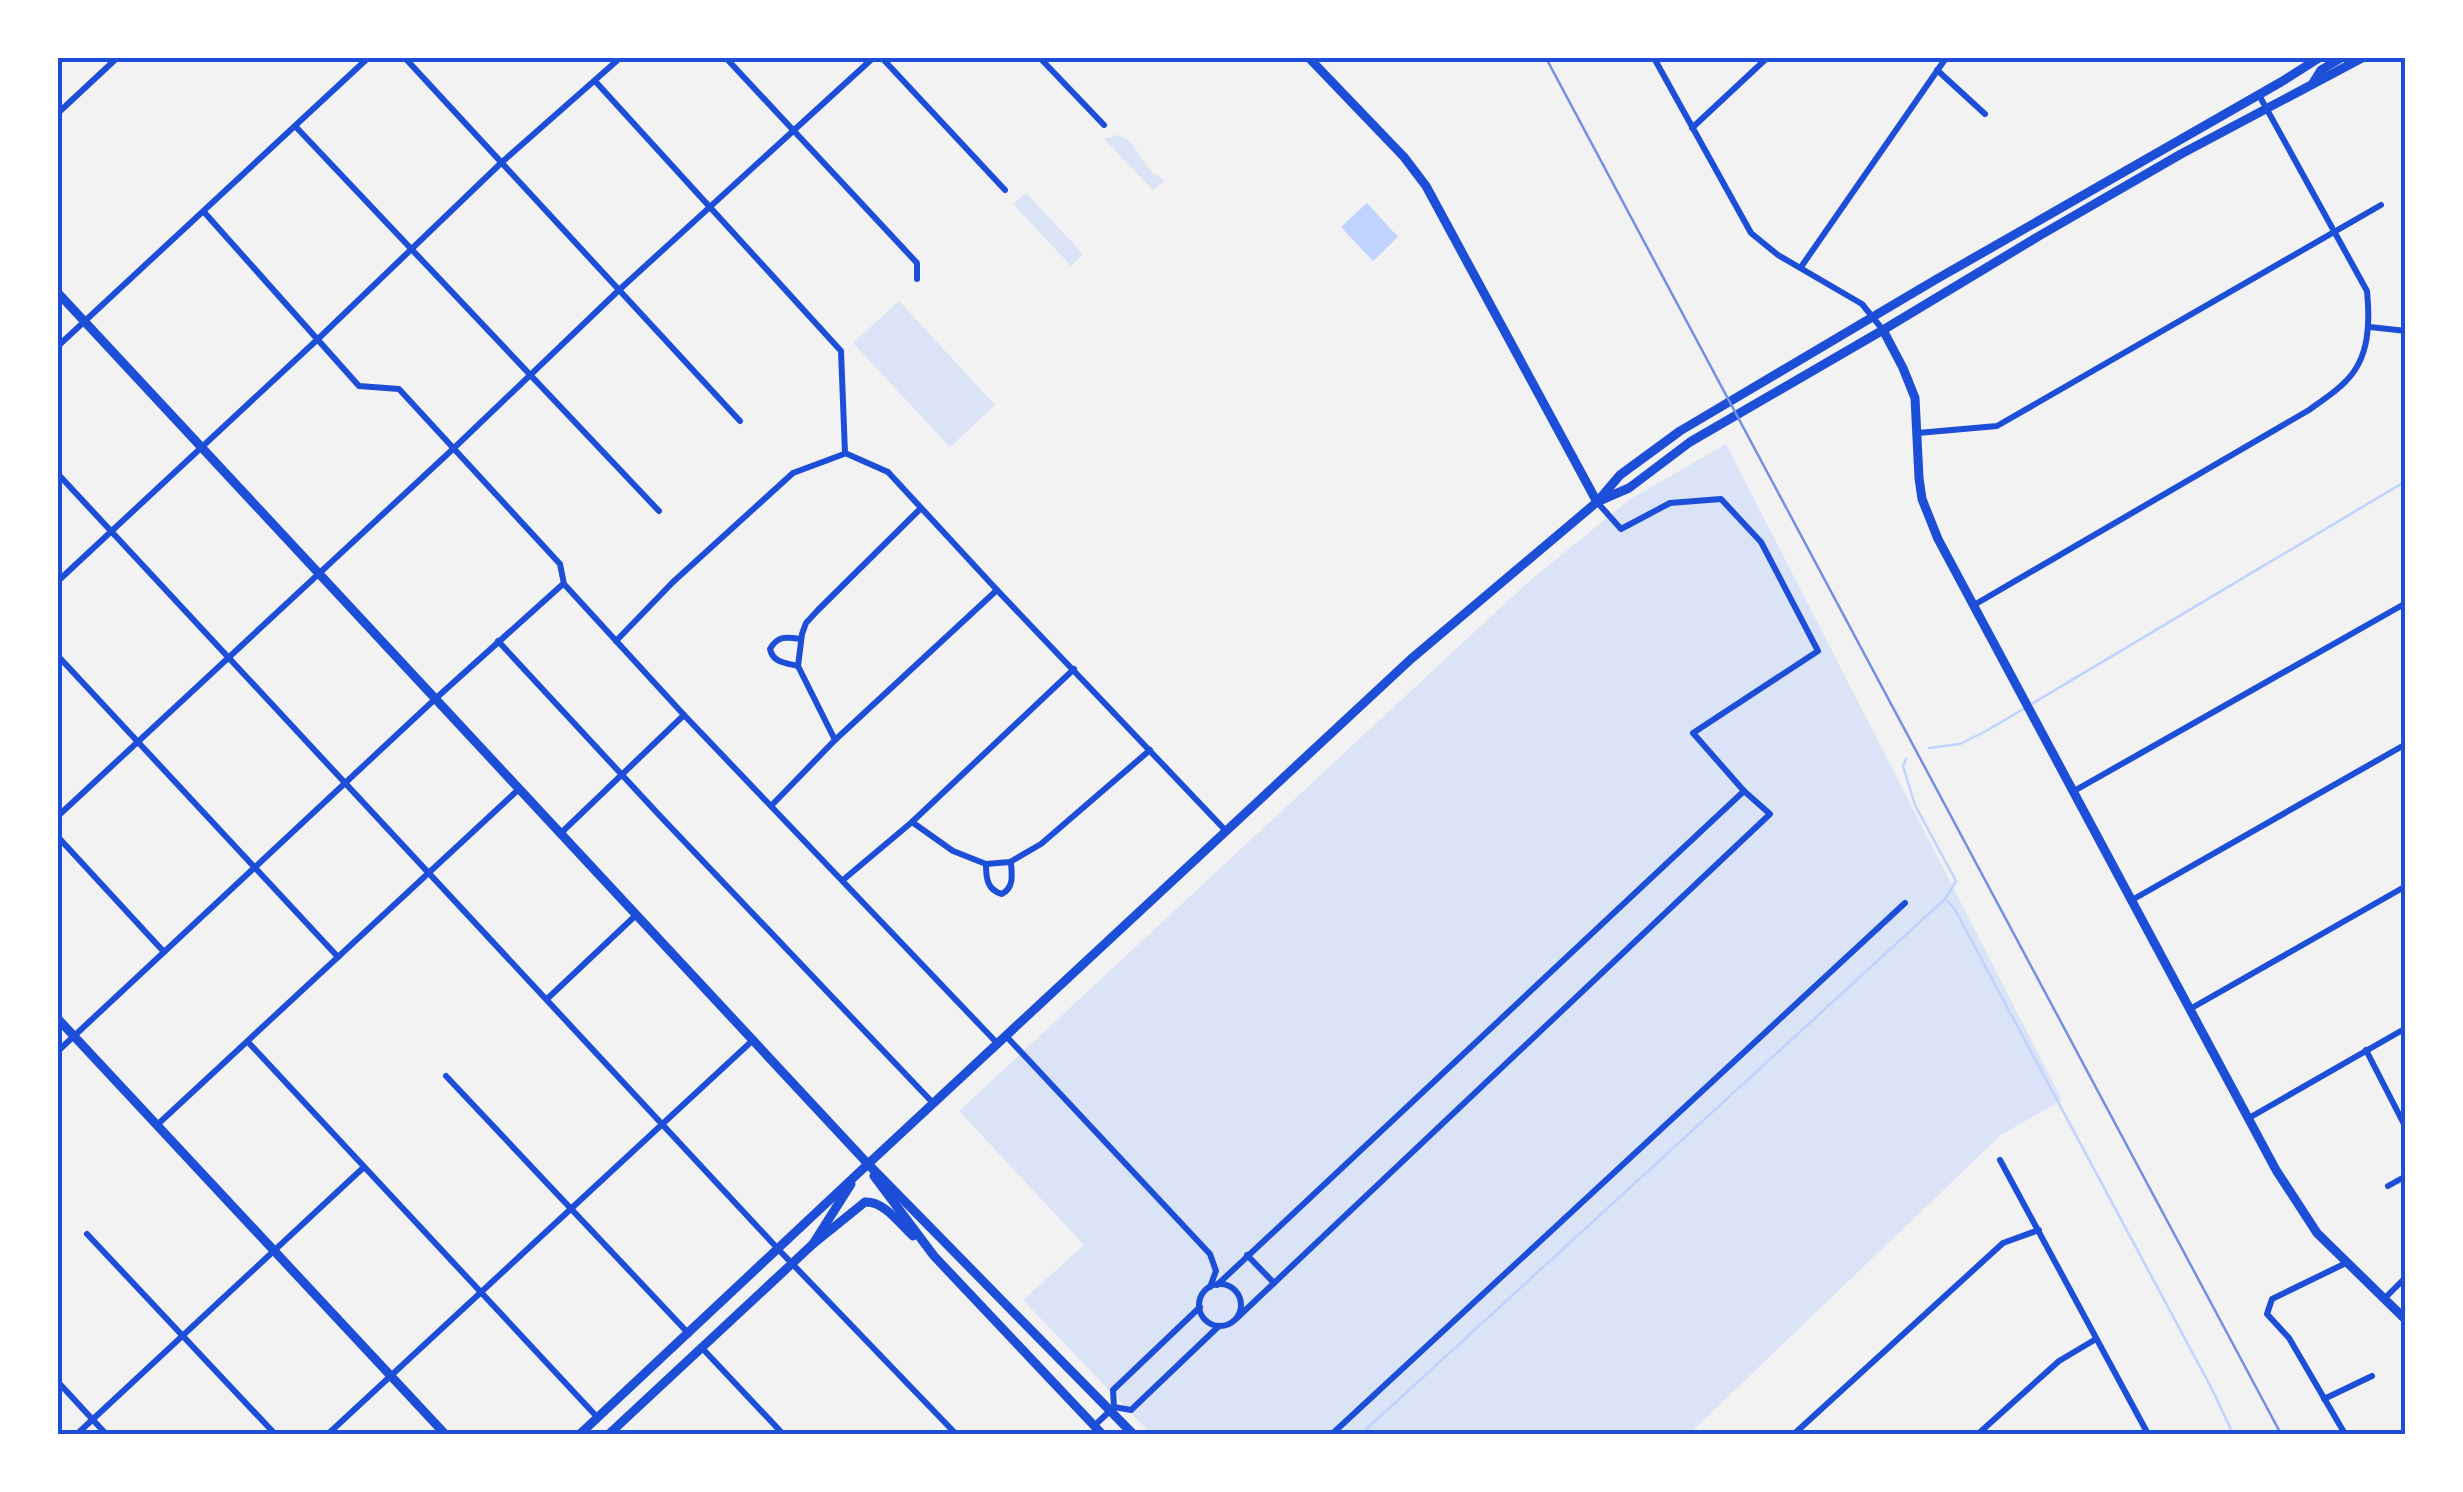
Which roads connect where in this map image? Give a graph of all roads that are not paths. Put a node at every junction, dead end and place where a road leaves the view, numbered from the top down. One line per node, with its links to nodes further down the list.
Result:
1 (118, 58): 21 (street)
2 (368, 58): 24 (street)
3 (405, 58): 27 (street)
4 (620, 58): 17 (street)
5 (726, 58): 26 (street)
6 (873, 58): 26 (street)
7 (882, 58): 28 (street)
8 (1040, 58): 23 (street)
9 (1309, 58): 52 (main road)
10 (1654, 58): 25 (street)
11 (1768, 58): 25 (street)
12 (1946, 58): 16 (street)
13 (2319, 58): 19 (main road)
14 (2340, 58): 18 (main road)
15 (2362, 58): 18 (main road)
16 (1937, 70): 22 (street); 34 (street)
17 (595, 80): 27 (street); 30 (street)
18 (2311, 85): 20 (main road)
19 (2259, 94): 20 (street); 38 (main road)
20 (2267, 109): 32 (street); 41 (main road)
21 (58, 114)
22 (1984, 114)
23 (1104, 125)
24 (296, 126): 31 (street); 33 (street)
25 (1692, 128): 34 (street)
26 (794, 130): 30 (street); 35 (street)
27 (502, 164): 33 (street); 36 (street)
28 (1005, 190)
29 (2381, 205): 32 (street)
30 (711, 208): 36 (street); 50 (street)
31 (204, 212): 39 (street); 43 (street)
32 (2334, 233): 40 (street); 47 (street)
33 (412, 251): 43 (street); 45 (street)
34 (1802, 267): 38 (street)
35 (917, 278)
36 (619, 290): 45 (street); 46 (street)
37 (58, 293): 39 (main road)
38 (1873, 318): 41 (street); 52 (main road)
39 (84, 322): 44 (street); 48 (main road)
40 (2370, 327): 42 (street); 61 (street)
41 (1882, 330): 47 (main road); 52 (main road)
42 (2406, 331)
43 (319, 338): 48 (street); 49 (street)
44 (58, 346)
45 (529, 374): 49 (street); 54 (street)
46 (740, 421)
47 (1918, 433): 61 (main road)
48 (202, 447): 55 (street); 56 (main road)
49 (453, 449): 56 (street); 58 (street)
50 (845, 453): 53 (street); 64 (street)
51 (58, 474): 55 (street)
52 (1596, 502): 78 (street); 83 (main road)
53 (921, 508): 59 (street); 62 (street)
54 (659, 511)
55 (111, 532): 57 (street); 66 (street)
56 (318, 574): 66 (street); 69 (main road)
57 (58, 581)
58 (564, 584): 63 (street); 64 (street)
59 (997, 590): 68 (street); 71 (street)
60 (2406, 603): 79 (street)
61 (1974, 605): 79 (main road)
62 (801, 639): 67 (street); 67 (street)
63 (498, 641): 69 (street); 75 (street)
64 (616, 641): 70 (street)
65 (58, 656): 72 (street)
66 (228, 657): 72 (street); 76 (street)
67 (798, 666): 71 (street)
68 (1074, 669): 74 (street); 82 (street)
69 (434, 700): 76 (street); 77 (main road)
70 (684, 715): 75 (street); 80 (street)
71 (835, 740): 80 (street)
72 (138, 742): 81 (street); 88 (street)
73 (2406, 744): 92 (street)
74 (1150, 750): 83 (street); 86 (street)
75 (622, 774): 84 (street); 109 (street)
76 (345, 783): 88 (street); 89 (street)
77 (519, 789): 84 (main road); 89 (street)
78 (1744, 790): 126 (street); 131 (street)
79 (2074, 791): 92 (main road)
80 (771, 806): 90 (street)
81 (58, 816)
82 (912, 822): 87 (street); 90 (street)
83 (1227, 832): 101 (main road)
84 (561, 833): 94 (main road)
85 (58, 837): 95 (street)
86 (1010, 862): 87 (street); 87 (street)
87 (986, 864)
88 (254, 868): 95 (street); 96 (street)
89 (428, 873): 96 (street); 97 (street)
90 (842, 880): 105 (street)
91 (2406, 886): 98 (street)
92 (2132, 900): 98 (main road)
93 (1904, 903): 161 (street)
94 (635, 916): 97 (street); 103 (main road)
95 (164, 952): 102 (street)
96 (338, 957): 104 (street)
97 (547, 999): 111 (street)
98 (2190, 1009): 110 (main road)
99 (58, 1019): 102 (main road)
100 (2406, 1028): 106 (street)
101 (1006, 1035): 105 (main road); 132 (street)
102 (74, 1036): 107 (street); 112 (main road)
103 (752, 1040): 111 (street); 115 (main road)
104 (248, 1042): 112 (street); 116 (street)
105 (996, 1043): 109 (main road)
106 (2366, 1050): 110 (street); 113 (street)
107 (58, 1051)
108 (446, 1076): 120 (street)
109 (933, 1103): 115 (main road)
110 (2249, 1118): 128 (main road)
111 (662, 1123): 120 (street); 124 (street)
112 (156, 1126): 125 (main road)
113 (2406, 1128)
114 (2000, 1160): 121 (street)
115 (868, 1164): 118 (main road); 127 (main road); 147 (main road)
116 (364, 1167): 125 (street); 133 (street)
117 (2406, 1176): 119 (street)
118 (855, 1178): 123 (main road); 124 (main road)
119 (2388, 1186)
120 (571, 1207): 133 (street); 139 (street)
121 (2039, 1230): 141 (street); 162 (street)
122 (87, 1234): 140 (street)
123 (813, 1244): 127 (main road); 129 (main road)
124 (779, 1250): 129 (street); 139 (main road)
125 (274, 1252): 140 (street); 143 (main road)
126 (1247, 1255): 131 (street); 132 (street)
127 (934, 1256): 150 (main road)
128 (2346, 1263): 134 (main road); 146 (street)
129 (792, 1264): 142 (main road); 159 (street)
130 (2406, 1277): 134 (street)
131 (1274, 1283): 136 (street)
132 (1213, 1286): 135 (street); 136 (street)
133 (480, 1292): 143 (street); 148 (street)
134 (2385, 1298): 137 (main road)
135 (1200, 1307): 138 (street); 147 (street)
136 (1237, 1318): 138 (street)
137 (2406, 1320)
138 (1219, 1326): 147 (street)
139 (689, 1334): 148 (main road)
140 (182, 1336): 149 (street); 153 (street)
141 (2096, 1340): 163 (street); 164 (street)
142 (702, 1348): 157 (main road); 158 (street)
143 (390, 1376): 154 (street); 155 (main road)
144 (2372, 1376): 146 (street)
145 (58, 1382): 149 (street)
146 (2324, 1399): 165 (street)
147 (1112, 1409): 150 (street); 160 (main road)
148 (598, 1418): 156 (main road)
149 (92, 1420): 151 (street); 152 (street)
150 (1098, 1430)
151 (76, 1434)
152 (106, 1434)
153 (275, 1434)
154 (328, 1434)
155 (445, 1434)
156 (580, 1434)
157 (612, 1434)
158 (782, 1434)
159 (956, 1434)
160 (1133, 1434)
161 (1332, 1434)
162 (1794, 1434)
163 (1978, 1434)
164 (2148, 1434)
165 (2345, 1434)

